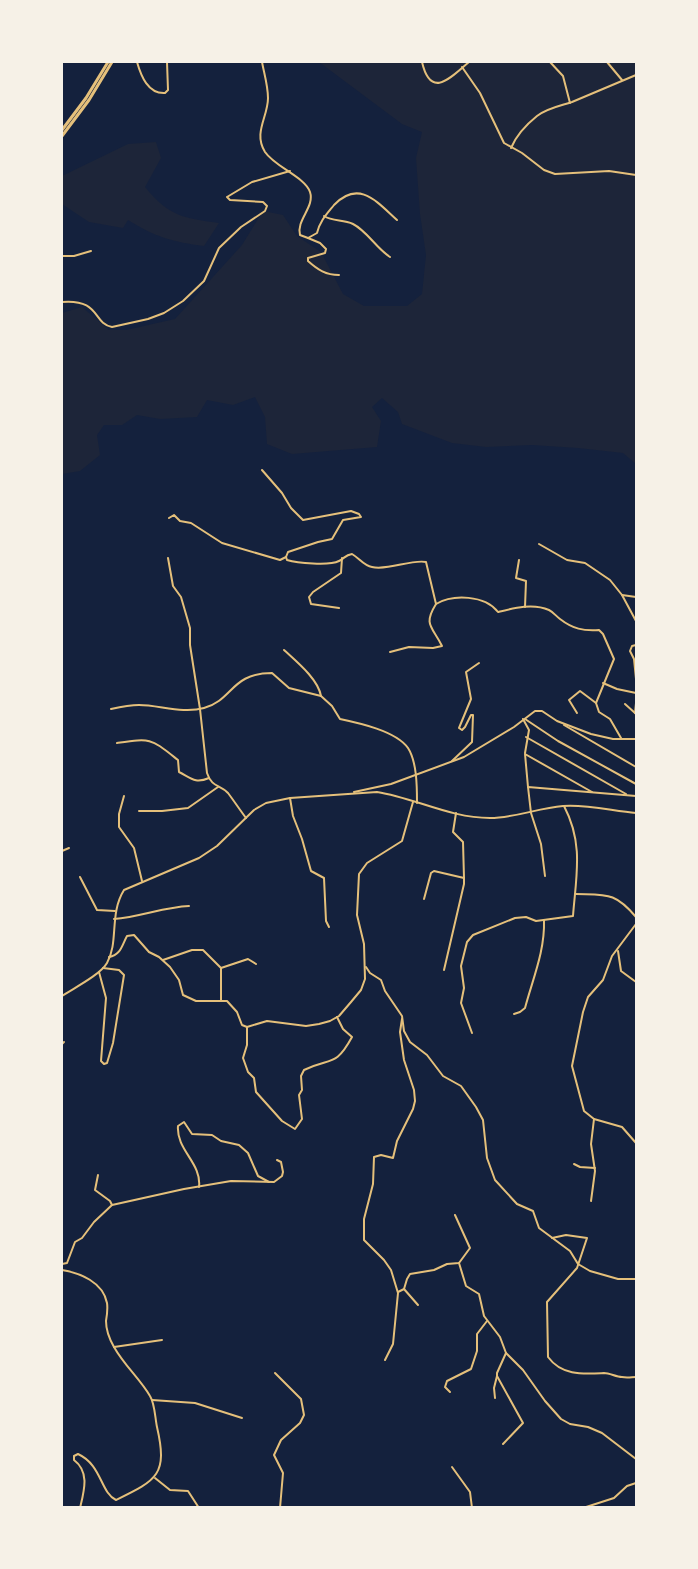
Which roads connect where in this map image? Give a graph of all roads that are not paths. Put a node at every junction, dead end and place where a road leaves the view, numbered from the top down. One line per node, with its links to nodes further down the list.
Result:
1 (110, 62): 13 (main road); 14 (main road)
2 (137, 62): 3 (street)
3 (167, 62)
4 (262, 62): 16 (street)
5 (422, 62): 9 (street)
6 (469, 62): 9 (street)
7 (550, 62): 12 (street)
8 (607, 62): 11 (street)
9 (462, 68): 15 (street)
10 (636, 75): 11 (street)
11 (623, 81): 12 (street)
12 (570, 103): 15 (street)
13 (62, 130)
14 (62, 135)
15 (511, 148): 17 (street)
16 (290, 171): 20 (street); 25 (street)
17 (636, 175)
18 (324, 216): 19 (street); 20 (street); 23 (street)
19 (397, 220)
20 (308, 238): 24 (street)
21 (91, 251): 22 (street)
22 (62, 256)
23 (390, 257)
24 (339, 275)
25 (62, 302)
26 (262, 470): 29 (street)
27 (169, 518): 29 (street)
28 (539, 544): 33 (street)
29 (286, 557): 31 (street)
30 (168, 558): 51 (street)
31 (342, 558): 35 (street); 37 (street)
32 (519, 560): 36 (street)
33 (622, 595): 34 (street); 38 (street)
34 (636, 597)
35 (436, 603): 36 (street); 41 (street)
36 (525, 607): 44 (street)
37 (339, 608)
38 (636, 621)
39 (636, 645): 43 (street)
40 (284, 650): 46 (street)
41 (390, 652)
42 (479, 663): 61 (street)
43 (636, 679)
44 (603, 683): 45 (street); 47 (street)
45 (636, 693)
46 (321, 696): 51 (street); 63 (street)
47 (596, 703): 52 (street); 57 (street)
48 (636, 703): 53 (street)
49 (625, 704): 53 (street)
50 (111, 709): 51 (street)
51 (200, 709): 64 (street)
52 (577, 713)
53 (636, 713)
54 (524, 719): 55 (street); 56 (street); 61 (street); 65 (street)
55 (558, 721): 57 (street); 62 (street)
56 (526, 737): 60 (street); 71 (street)
57 (621, 738): 58 (street)
58 (636, 739)
59 (117, 743): 64 (street)
60 (525, 754): 67 (street); 69 (street)
61 (450, 763): 63 (street)
62 (636, 766)
63 (414, 775): 68 (street); 74 (street)
64 (209, 778): 66 (street)
65 (636, 784)
66 (218, 787): 76 (street); 80 (street)
67 (528, 787): 69 (street); 78 (street)
68 (354, 792): 73 (street); 74 (street)
69 (595, 793): 71 (street)
70 (124, 796): 86 (street)
71 (628, 796): 72 (street)
72 (636, 796)
73 (290, 798): 80 (street); 95 (street)
74 (415, 803): 77 (street); 100 (street)
75 (564, 806): 78 (street); 79 (street); 87 (street)
76 (138, 811)
77 (456, 813): 78 (street); 85 (street)
78 (531, 813): 83 (street)
79 (636, 813)
80 (246, 818): 86 (street)
81 (69, 848): 82 (street)
82 (62, 851)
83 (545, 876)
84 (80, 877): 90 (street)
85 (464, 878): 88 (street); 103 (street)
86 (142, 881): 90 (street)
87 (575, 894): 91 (street); 93 (street)
88 (424, 898)
89 (189, 906): 92 (street)
90 (115, 911): 92 (street)
91 (636, 917)
92 (114, 919): 97 (street)
93 (544, 920): 108 (street); 112 (street)
94 (636, 924): 96 (street)
95 (329, 927)
96 (618, 951): 105 (street); 113 (street)
97 (109, 957): 98 (street); 101 (street)
98 (163, 960): 102 (street); 107 (street)
99 (256, 964): 102 (street)
100 (365, 966): 109 (street); 110 (street)
101 (103, 968): 104 (street); 104 (street)
102 (220, 968): 107 (street)
103 (444, 970)
104 (99, 972): 106 (street)
105 (636, 982)
106 (62, 996)
107 (221, 1001): 111 (street)
108 (514, 1014)
109 (402, 1016): 124 (street); 131 (street)
110 (337, 1017): 111 (street); 111 (street)
111 (247, 1027)
112 (472, 1033)
113 (594, 1119): 114 (street); 117 (street)
114 (636, 1143)
115 (278, 1160): 119 (street)
116 (574, 1164): 117 (street)
117 (595, 1168): 121 (street)
118 (98, 1175): 122 (street)
119 (271, 1183): 120 (street); 120 (street)
120 (199, 1187): 122 (street)
121 (591, 1201)
122 (112, 1206): 126 (street)
123 (455, 1215): 125 (street)
124 (552, 1238): 127 (street); 127 (street)
125 (459, 1263): 130 (street); 133 (street)
126 (62, 1264)
127 (578, 1264): 129 (street); 140 (street)
128 (62, 1270): 135 (street)
129 (636, 1279)
130 (404, 1289): 131 (street); 132 (street)
131 (398, 1293): 137 (street)
132 (418, 1305)
133 (487, 1321): 136 (street); 141 (street)
134 (162, 1340): 135 (street)
135 (114, 1347): 143 (street)
136 (506, 1353): 139 (street); 146 (street)
137 (385, 1360)
138 (275, 1373): 152 (street)
139 (497, 1376): 142 (street); 145 (street)
140 (636, 1377)
141 (450, 1392)
142 (495, 1398)
143 (152, 1400): 144 (street); 148 (street)
144 (242, 1418)
145 (503, 1444)
146 (636, 1459)
147 (452, 1467): 153 (street)
148 (155, 1478): 150 (street); 151 (street)
149 (636, 1483): 154 (street)
150 (80, 1508)
151 (199, 1508)
152 (280, 1508)
153 (472, 1508)
154 (583, 1508)

